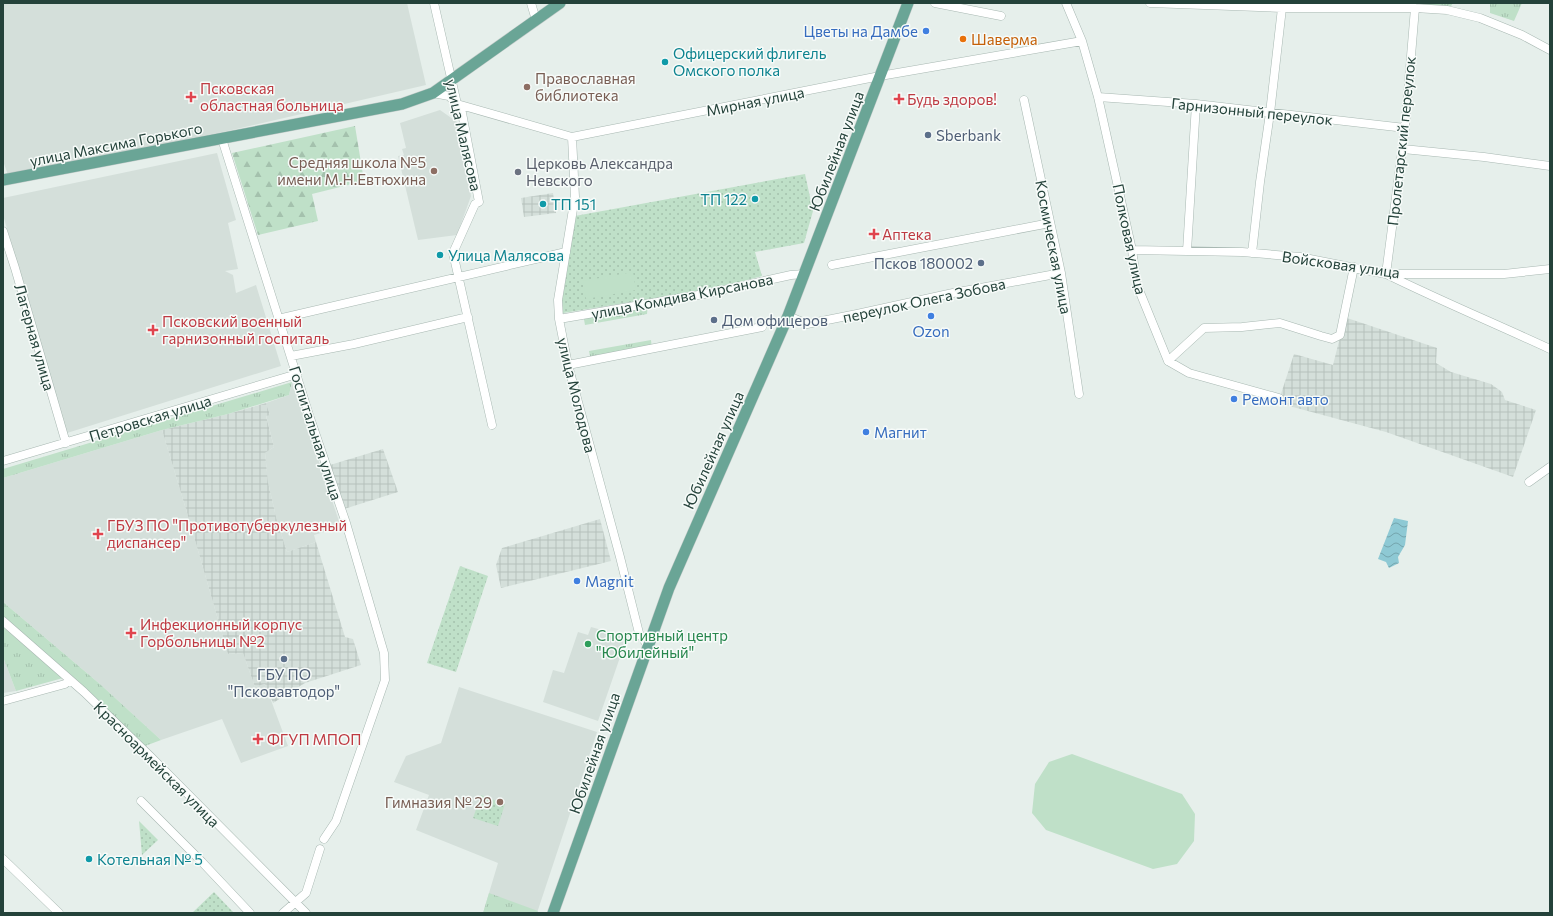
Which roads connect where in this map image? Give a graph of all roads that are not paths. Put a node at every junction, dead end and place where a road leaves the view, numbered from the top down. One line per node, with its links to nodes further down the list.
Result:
1 (434, 3): 15 (street, улица Малясова)
2 (531, 3): 11 (street)
3 (560, 3): 11 (main road, улица Максима Горького)
4 (908, 3): 14 (main road, Юбилейная улица)
5 (935, 3): 10 (street)
6 (1066, 3): 12 (street, Полковая улица)
7 (1150, 3): 8 (street)
8 (1282, 8): 9 (street); 21 (street)
9 (1415, 8): 13 (street); 22 (street, Пролетарский переулок)
10 (1001, 16)
11 (536, 20): 15 (main road, улица Максима Горького)
12 (1082, 41): 14 (street, Мирная улица); 17 (street, Полковая улица)
13 (1550, 50)
14 (880, 76): 23 (street, Мирная улица); 38 (main road, Юбилейная улица)
15 (452, 81): 16 (main road, улица Максима Горького); 19 (street, улица Малясова)
16 (434, 93): 19 (street, Мирная улица); 24 (main road, улица Максима Горького)
17 (1098, 97): 20 (street, Гарнизонный переулок); 30 (street, Полковая улица)
18 (1024, 100): 28 (street, Космическая улица)
19 (457, 104): 23 (street, Мирная улица); 40 (street, улица Малясова)
20 (1196, 104): 21 (street, Гарнизонный переулок); 31 (street)
21 (1270, 113): 22 (street, Гарнизонный переулок); 33 (street)
22 (1405, 128): 25 (street, Пролетарский переулок)
23 (572, 137): 32 (street, улица Молодова)
24 (222, 139): 27 (main road, улица Максима Горького); 43 (street, Госпитальная улица)
25 (1403, 149): 26 (street); 39 (street, Пролетарский переулок)
26 (1550, 166)
27 (4, 178)
28 (1050, 223): 34 (street); 37 (street, Космическая улица)
29 (3, 231): 54 (street, Лагерная улица)
30 (1132, 250): 31 (street, Войсковая улица); 48 (street, Полковая улица)
31 (1187, 251): 33 (street, Войсковая улица)
32 (566, 252): 40 (street); 44 (street, улица Молодова)
33 (1252, 253): 35 (street, Войсковая улица)
34 (832, 265)
35 (1354, 267): 39 (street, Войсковая улица); 48 (street)
36 (1550, 269): 39 (street, Войсковая улица)
37 (1061, 273): 41 (street, переулок Олега Зобова); 51 (street, Космическая улица)
38 (804, 274): 41 (main road, Юбилейная улица); 44 (street, улица Комдива Кирсанова)
39 (1386, 274): 46 (street)
40 (459, 276): 42 (street, улица Малясова); 43 (street)
41 (788, 316): 59 (main road, Юбилейная улица)
42 (468, 317): 47 (street); 53 (street, улица Малясова)
43 (278, 319): 47 (street, Госпитальная улица)
44 (559, 319): 49 (street, улица Молодова)
45 (762, 327): 49 (street)
46 (1550, 349)
47 (291, 356): 50 (street, Госпитальная улица)
48 (1168, 361): 52 (street)
49 (568, 365): 59 (street, улица Молодова)
50 (296, 374): 54 (street, Петровская улица); 63 (street, Госпитальная улица)
51 (1079, 394)
52 (1279, 398)
53 (492, 425)
54 (66, 443): 55 (street, Петровская улица)
55 (3, 461)
56 (1550, 467): 57 (street)
57 (1529, 482)
58 (3, 621): 60 (street, Красноармейская улица)
59 (648, 646): 71 (main road, Юбилейная улица)
60 (70, 680): 61 (street); 66 (street, Красноармейская улица)
61 (3, 701)
62 (142, 801): 68 (street)
63 (324, 839)
64 (320, 849): 66 (street)
65 (3, 859): 67 (street)
66 (295, 902): 69 (street); 70 (street, Красноармейская улица)
67 (59, 913)
68 (250, 913)
69 (283, 913)
70 (306, 913)
71 (553, 913)

